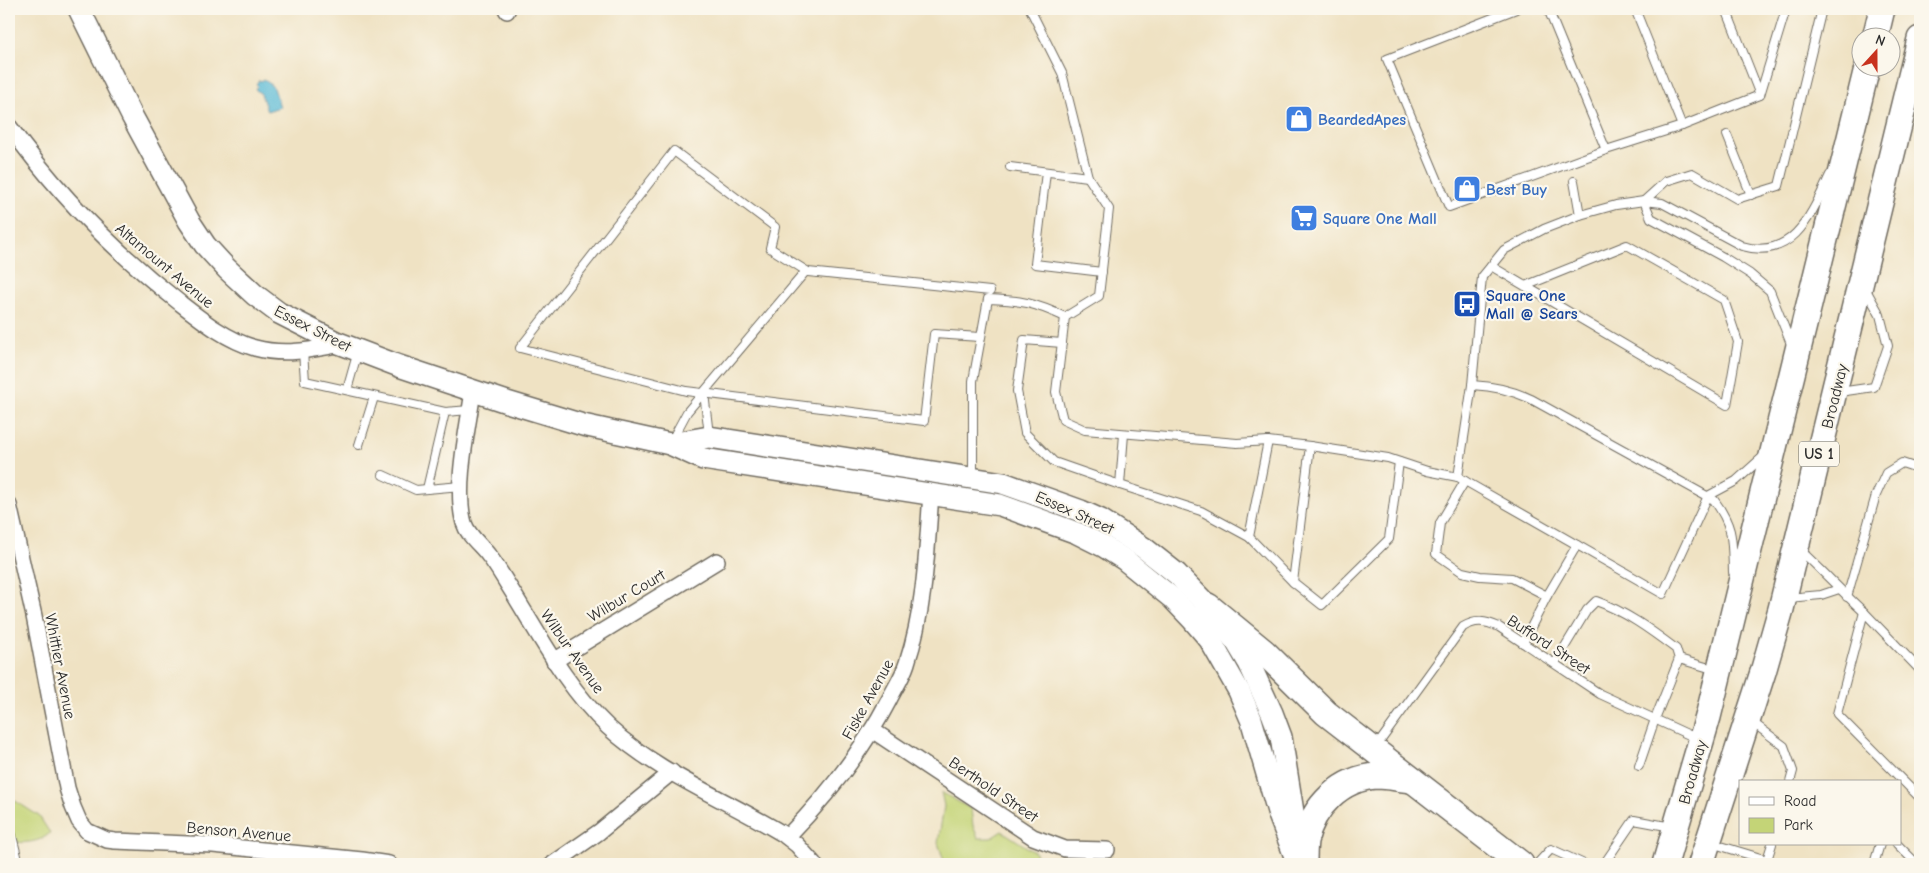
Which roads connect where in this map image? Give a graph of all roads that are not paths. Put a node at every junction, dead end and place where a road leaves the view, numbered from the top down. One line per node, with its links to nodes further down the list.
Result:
1 (78, 9): 37 (main road, Essex Street)
2 (1030, 9): 23 (lane)
3 (1516, 9): 20 (lane)
4 (1548, 9): 20 (lane)
5 (1635, 9): 18 (lane)
6 (1726, 9): 15 (lane)
7 (1778, 9): 11 (lane)
8 (1786, 9): 11 (lane)
9 (1822, 9): 25 (lane)
10 (1882, 9): 12 (highway)
11 (1782, 20): 15 (lane)
12 (1877, 28)
13 (1920, 41): 31 (highway, Broadway / US 1)
14 (1865, 78): 16 (highway, Broadway / US 1)
15 (1760, 95): 18 (lane)
16 (1854, 123): 26 (lane); 39 (highway, Broadway / US 1)
17 (9, 126): 38 (street, Altamount Avenue)
18 (1682, 126): 20 (lane)
19 (1728, 135): 25 (lane)
20 (1606, 150)
21 (1010, 168): 22 (lane)
22 (1046, 172): 23 (lane); 30 (lane)
23 (1088, 177): 30 (lane)
24 (1574, 181): 27 (lane)
25 (1751, 195): 26 (lane)
26 (1644, 201): 27 (lane); 39 (lane)
27 (1580, 216): 28 (lane)
28 (1491, 266): 32 (lane); 40 (lane)
29 (806, 271): 33 (lane); 43 (lane); 43 (lane)
30 (1102, 272): 34 (lane)
31 (1862, 281): 42 (highway, Broadway / US 1); 42 (lane)
32 (1525, 286): 32 (lane)
33 (990, 290)
34 (1064, 318): 35 (lane); 36 (lane)
35 (980, 337): 43 (lane); 61 (lane)
36 (1062, 344): 47 (lane); 58 (lane)
37 (349, 347): 38 (street, Altamount Avenue); 41 (lane); 45 (main road, Essex Street)
38 (303, 352): 41 (lane)
39 (1796, 358): 53 (highway, Broadway / US 1)
40 (1472, 385): 57 (lane); 63 (lane)
41 (347, 390): 44 (lane)
42 (1834, 392): 67 (highway, Broadway / US 1)
43 (704, 393): 48 (lane); 50 (lane)
44 (374, 397): 46 (lane); 51 (lane)
45 (472, 400): 46 (lane); 50 (main road, Essex Street); 59 (street, Wilbur Avenue)
46 (445, 412): 60 (lane)
47 (1124, 434): 49 (lane); 58 (lane)
48 (709, 437): 50 (main road, Essex Street); 61 (main road, Essex Street)
49 (1268, 441): 52 (lane); 65 (lane)
50 (670, 444): 62 (main road, Essex Street)
51 (359, 446)
52 (1310, 446): 54 (lane); 69 (lane)
53 (1774, 447): 63 (lane); 76 (highway, Broadway / US 1)
54 (1399, 462): 57 (lane); 69 (lane)
55 (1920, 468): 72 (lane)
56 (383, 476): 60 (lane)
57 (1462, 479): 66 (lane); 71 (lane)
58 (1120, 484): 65 (lane)
59 (462, 486): 60 (lane); 79 (street, Wilbur Avenue)
60 (427, 489)
61 (973, 489): 62 (main road, Essex Street); 74 (main road, Essex Street); 107 (main road, Essex Street)
62 (931, 494): 85 (street, Fiske Avenue)
63 (1708, 496): 66 (lane); 76 (lane)
64 (9, 505): 95 (street, Whittier Avenue)
65 (1249, 538): 69 (lane)
66 (1577, 545): 71 (lane)
67 (1796, 547): 70 (lane); 73 (highway, Broadway / US 1)
68 (717, 561): 79 (street, Wilbur Court)
69 (1293, 582)
70 (1838, 589): 72 (lane); 73 (lane)
71 (1547, 596): 77 (lane)
72 (1847, 597): 75 (lane)
73 (1784, 599): 84 (highway, Broadway / US 1)
74 (1208, 606): 87 (highway); 107 (main road, Essex Street)
75 (1864, 612): 81 (lane); 92 (lane)
76 (1733, 613): 82 (highway, Broadway / US 1)
77 (1523, 643): 80 (lane, Bufford Street); 87 (lane, Bufford Street)
78 (1679, 659): 80 (lane); 82 (lane); 83 (lane)
79 (554, 660): 89 (street, Wilbur Avenue)
80 (1554, 664): 83 (lane, Bufford Street)
81 (1920, 670)
82 (1719, 671): 86 (highway, Broadway / US 1)
83 (1655, 719): 86 (lane, Bufford Street); 88 (lane)
84 (1748, 719): 91 (lane); 101 (highway, Broadway / US 1)
85 (872, 730): 96 (street, Fiske Avenue); 100 (street, Berthold Street)
86 (1702, 740): 94 (highway, Broadway / US 1)
87 (1374, 750): 90 (highway)
88 (1639, 766)
89 (672, 772): 96 (street, Wilbur Avenue); 105 (street)
90 (1412, 780): 107 (highway); 108 (highway)
91 (1791, 780)
92 (1920, 798)
93 (9, 824): 103 (lane)
94 (1676, 827): 111 (lane); 112 (highway, Broadway / US 1)
95 (87, 831): 104 (street, Benson Avenue)
96 (787, 838): 106 (street, Wilbur Avenue)
97 (1771, 846): 102 (lane)
98 (1879, 846): 113 (lane)
99 (1899, 846): 114 (lane)
100 (1107, 850)
101 (1705, 853): 102 (lane)
102 (1766, 862)
103 (19, 864)
104 (389, 864)
105 (552, 864)
106 (814, 864)
107 (1301, 864)
108 (1521, 864)
109 (1537, 864): 110 (lane)
110 (1584, 864)
111 (1604, 864)
112 (1665, 864)
113 (1874, 864)
114 (1918, 864)

